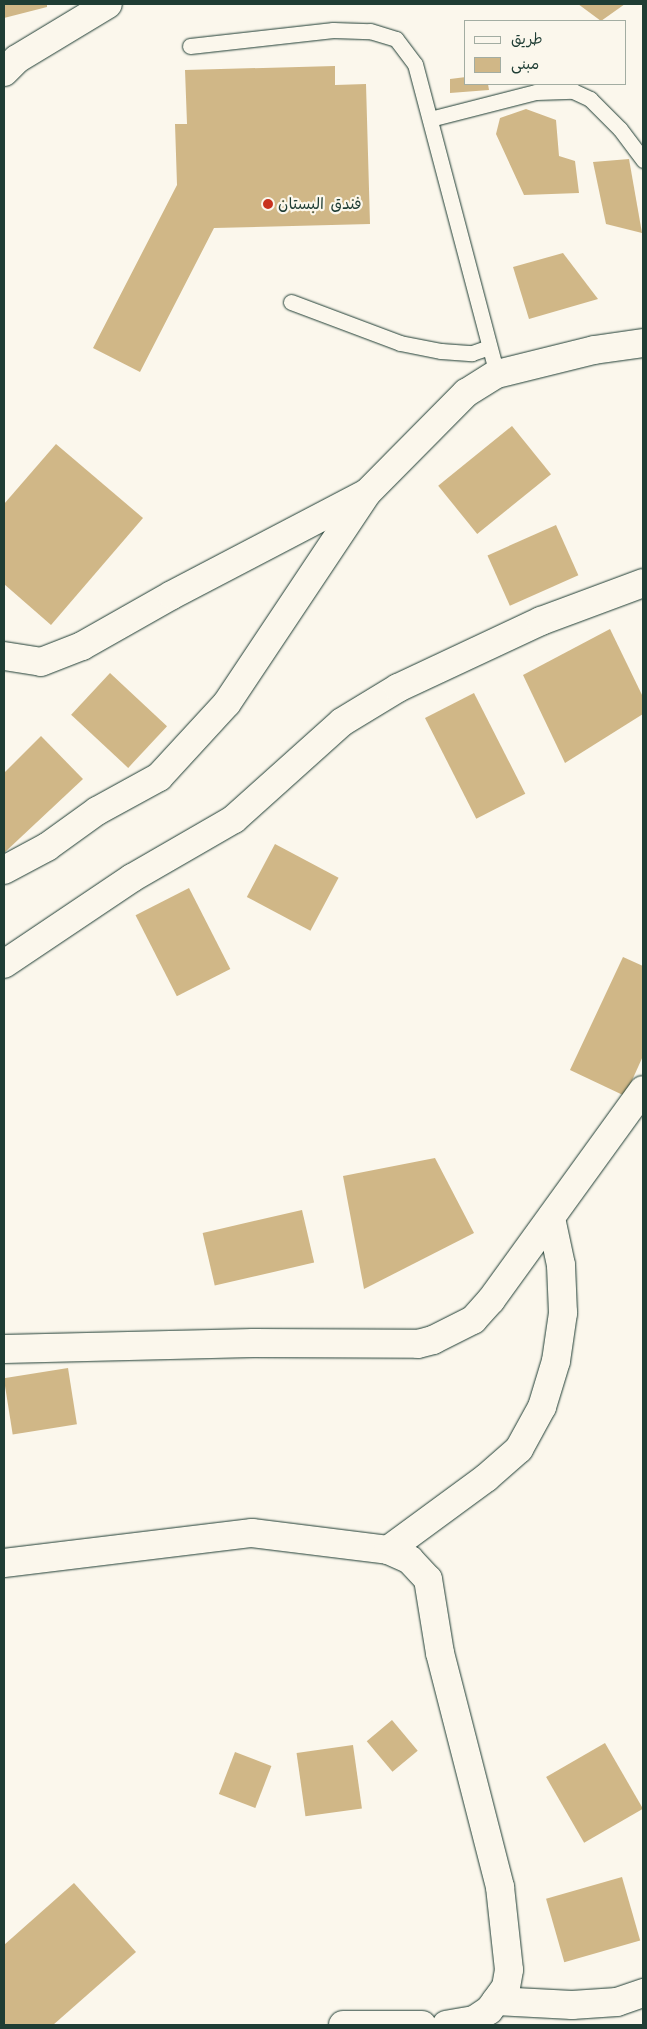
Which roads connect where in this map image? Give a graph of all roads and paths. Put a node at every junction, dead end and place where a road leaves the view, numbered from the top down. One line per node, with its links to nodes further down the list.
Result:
1 (108, 4): 3 (street)
2 (190, 46): 4 (lane)
3 (4, 72)
4 (430, 119): 5 (lane); 8 (lane)
5 (643, 160)
6 (291, 302): 8 (lane)
7 (643, 342): 9 (street)
8 (489, 347): 9 (lane)
9 (497, 374): 10 (street)
10 (367, 493): 12 (street); 13 (street)
11 (643, 583): 14 (street)
12 (4, 656)
13 (4, 870)
14 (4, 964)
15 (643, 1090): 16 (street)
16 (551, 1218): 17 (street); 18 (street)
17 (4, 1349)
18 (388, 1550): 19 (street); 21 (street)
19 (4, 1563)
20 (643, 1993): 21 (street)
21 (496, 2001): 24 (street)
22 (343, 2025): 23 (street)
23 (422, 2025)
24 (446, 2025)

